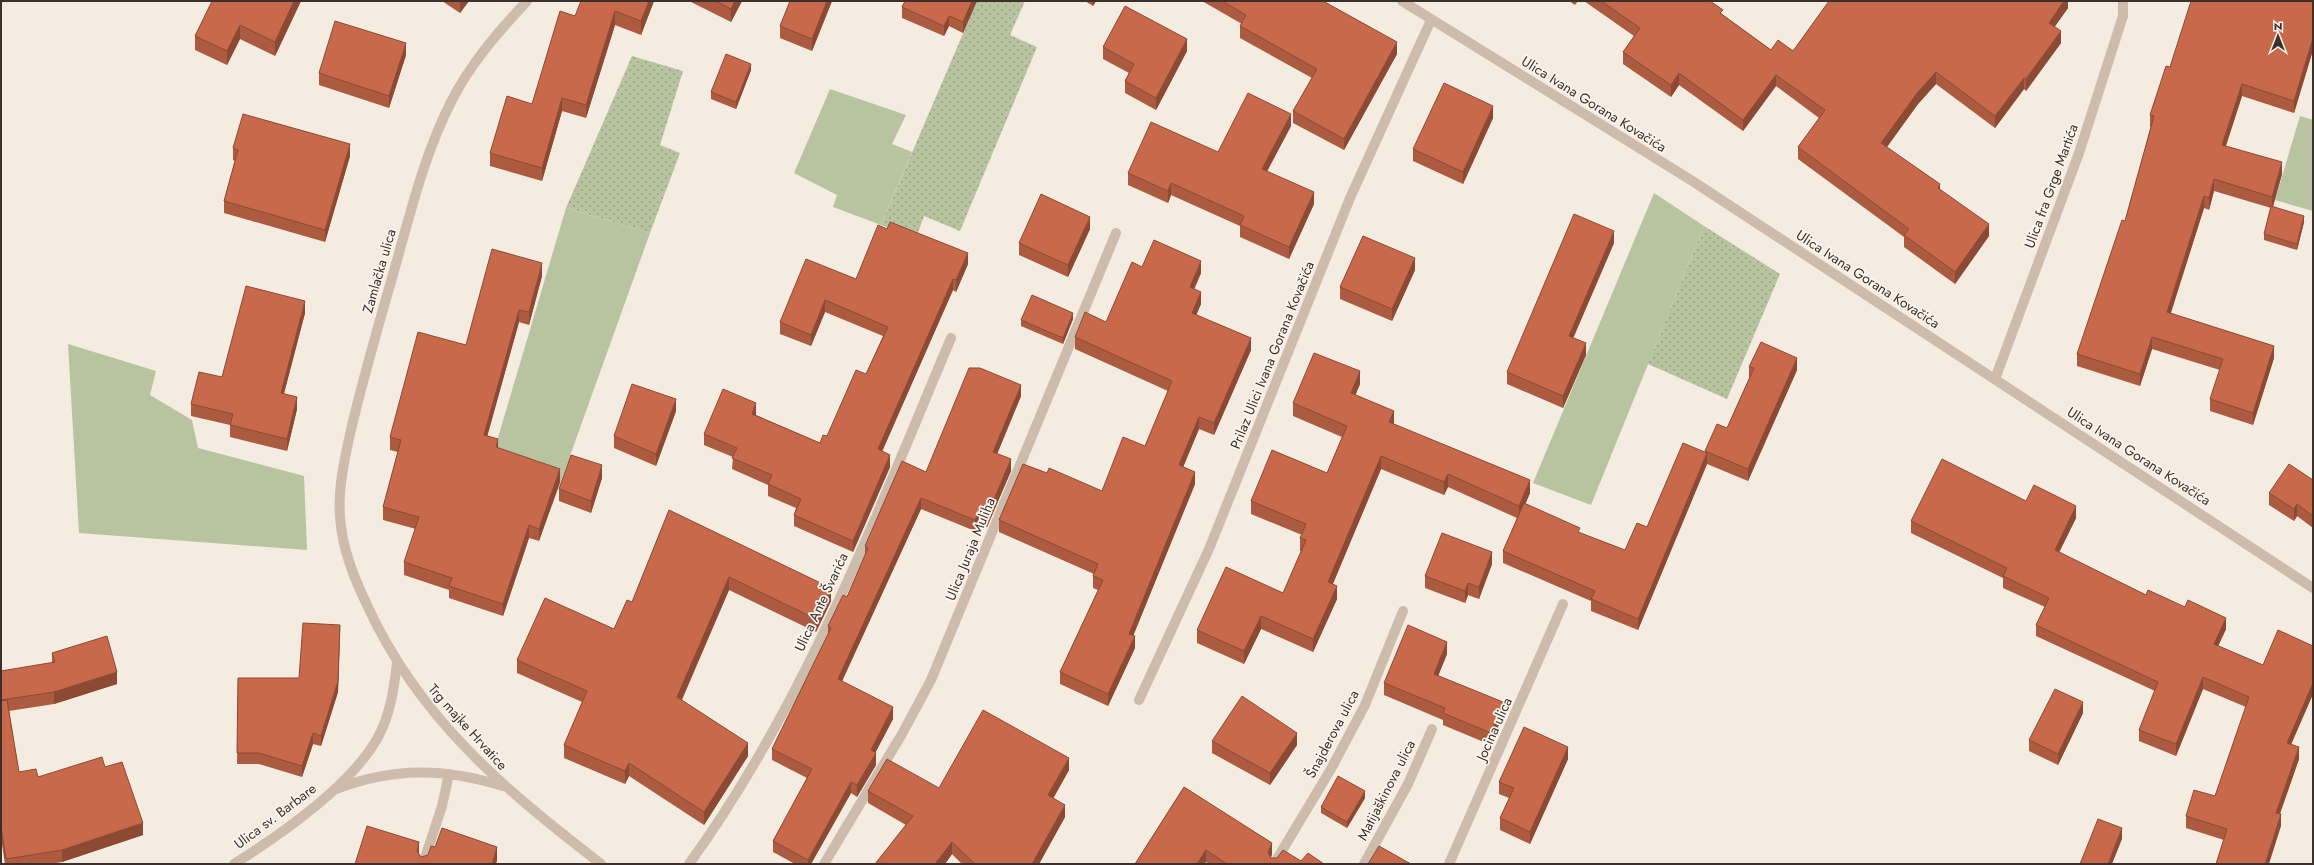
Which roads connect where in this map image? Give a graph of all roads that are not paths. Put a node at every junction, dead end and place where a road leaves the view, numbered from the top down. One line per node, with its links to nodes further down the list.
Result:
1 (527, 1): 8 (street, Zamlačka ulica)
2 (1402, 1): 4 (street, Ulica Ivana Gorana Kovačića)
3 (2123, 1): 7 (street, Ulica fra Grge Martića)
4 (1432, 20): 7 (street, Ulica Ivana Gorana Kovačića); 13 (street, Prilaz Ulici Ivana Gorana Kovačića)
5 (1116, 233): 22 (street, Ulica Juraja Muliha)
6 (951, 338): 21 (street, Ulica Ante Švarića)
7 (1995, 379): 9 (street, Ulica Ivana Gorana Kovačića)
8 (354, 576): 12 (street, Trg majke Hrvatice)
9 (2313, 588)
10 (1563, 604): 25 (street, Jocina ulica)
11 (1403, 612): 23 (street, Šnajderova ulica)
12 (397, 663): 16 (street, Trg majke Hrvatice); 17 (street, Ulica sv. Barbare)
13 (1139, 700)
14 (1432, 729): 24 (street, Matijaškinova ulica)
15 (449, 774): 16 (street, Ulica sv. Barbare); 17 (street, Ulica sv. Barbare); 19 (street)
16 (503, 786): 20 (street, Trg majke Hrvatice)
17 (332, 790): 18 (street, Ulica sv. Barbare)
18 (234, 864)
19 (423, 864)
20 (601, 864)
21 (689, 864)
22 (824, 864)
23 (1274, 864)
24 (1364, 864)
25 (1449, 864)

